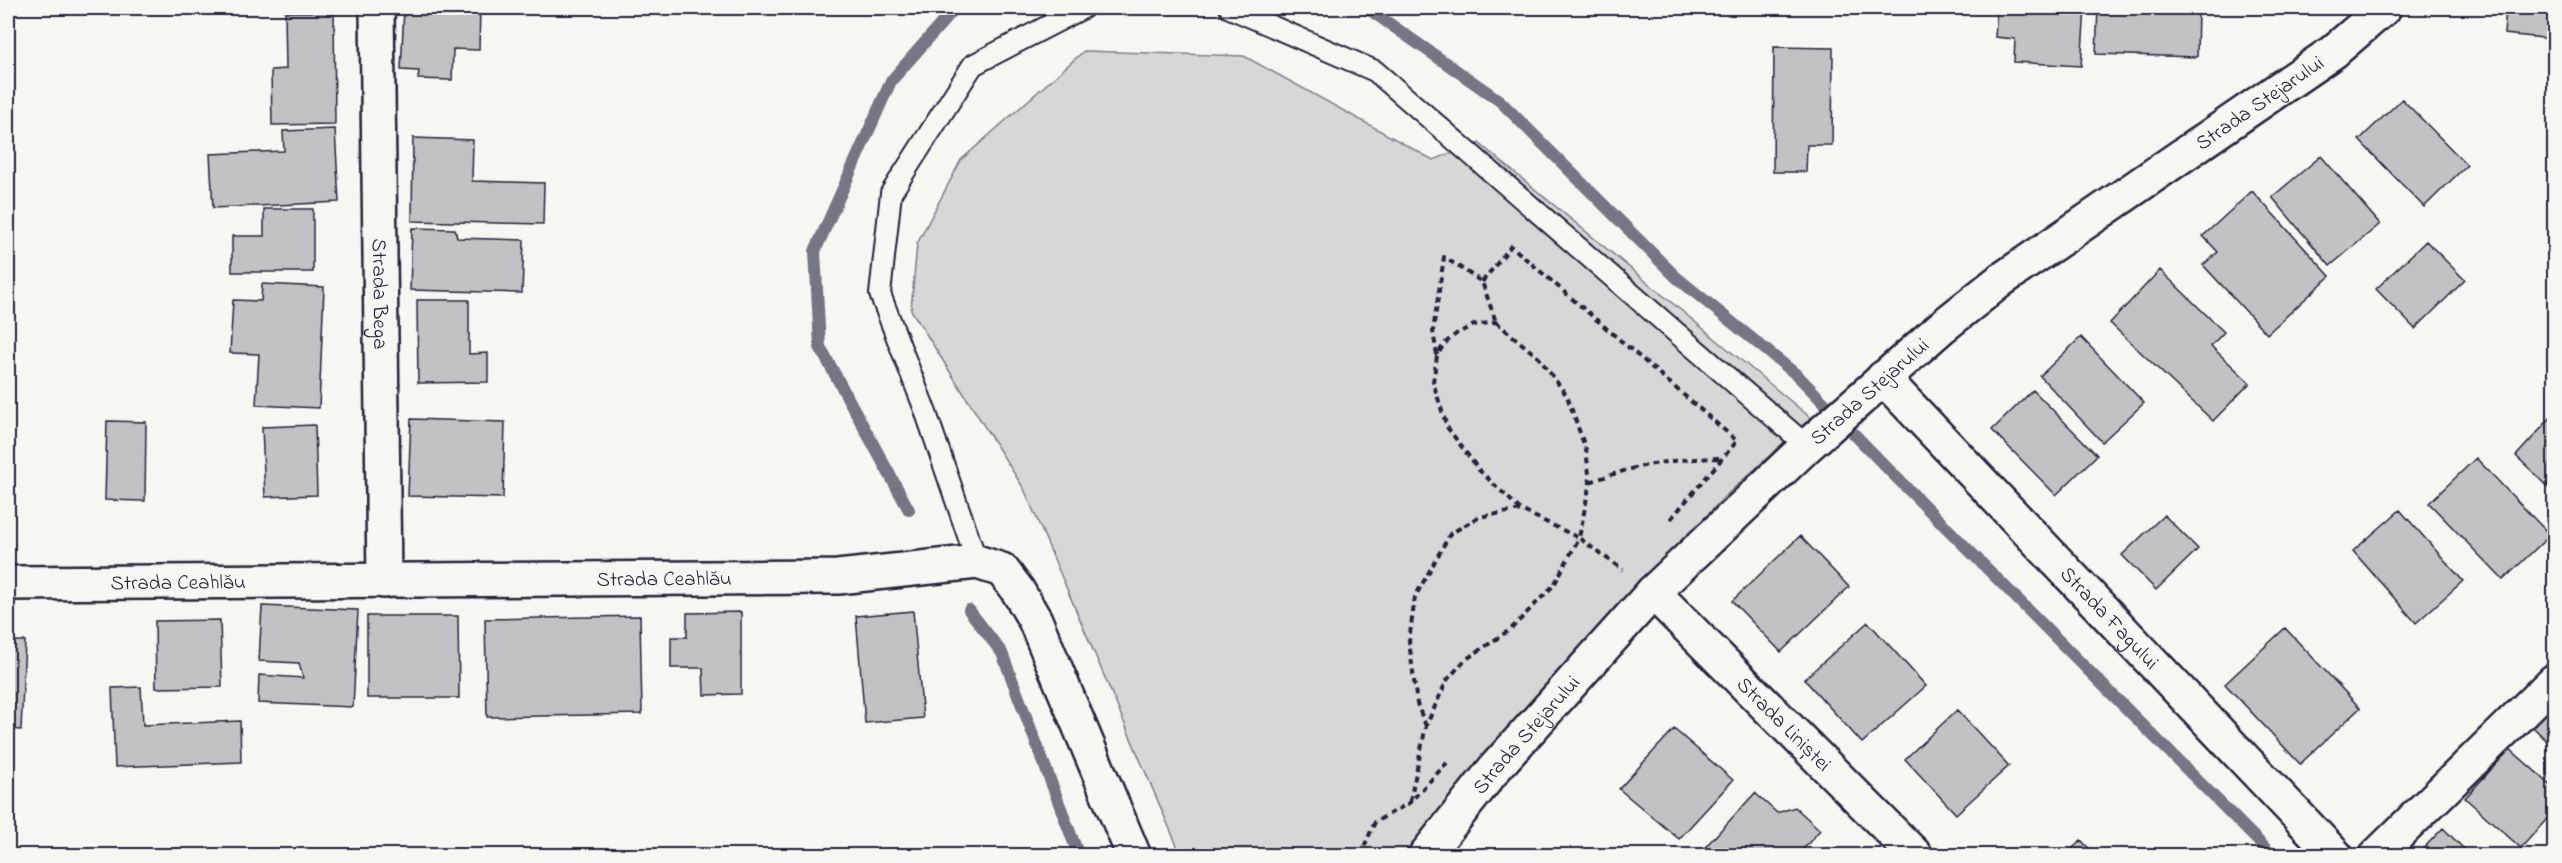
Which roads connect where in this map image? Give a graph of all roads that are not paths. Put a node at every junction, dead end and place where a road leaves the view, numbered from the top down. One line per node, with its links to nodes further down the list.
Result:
1 (377, 8): 8 (street, Strada Bega)
2 (1083, 8): 7 (lane)
3 (1230, 8): 6 (lane)
4 (2384, 8): 5 (street, Strada Stejarului)
5 (1874, 387): 6 (street, Strada Stejarului); 15 (street, Strada Fagului)
6 (1814, 439): 10 (street, Strada Stejarului)
7 (977, 562): 8 (street, Strada Ceahlău); 12 (street, Strada Ceahlău)
8 (384, 581): 9 (street, Strada Ceahlău)
9 (8, 583)
10 (1653, 592): 13 (street, Strada Stejarului); 14 (street, Strada Liniștei)
11 (2554, 681): 16 (street)
12 (1134, 855)
13 (1425, 855)
14 (1916, 855)
15 (2336, 855)
16 (2376, 855)

